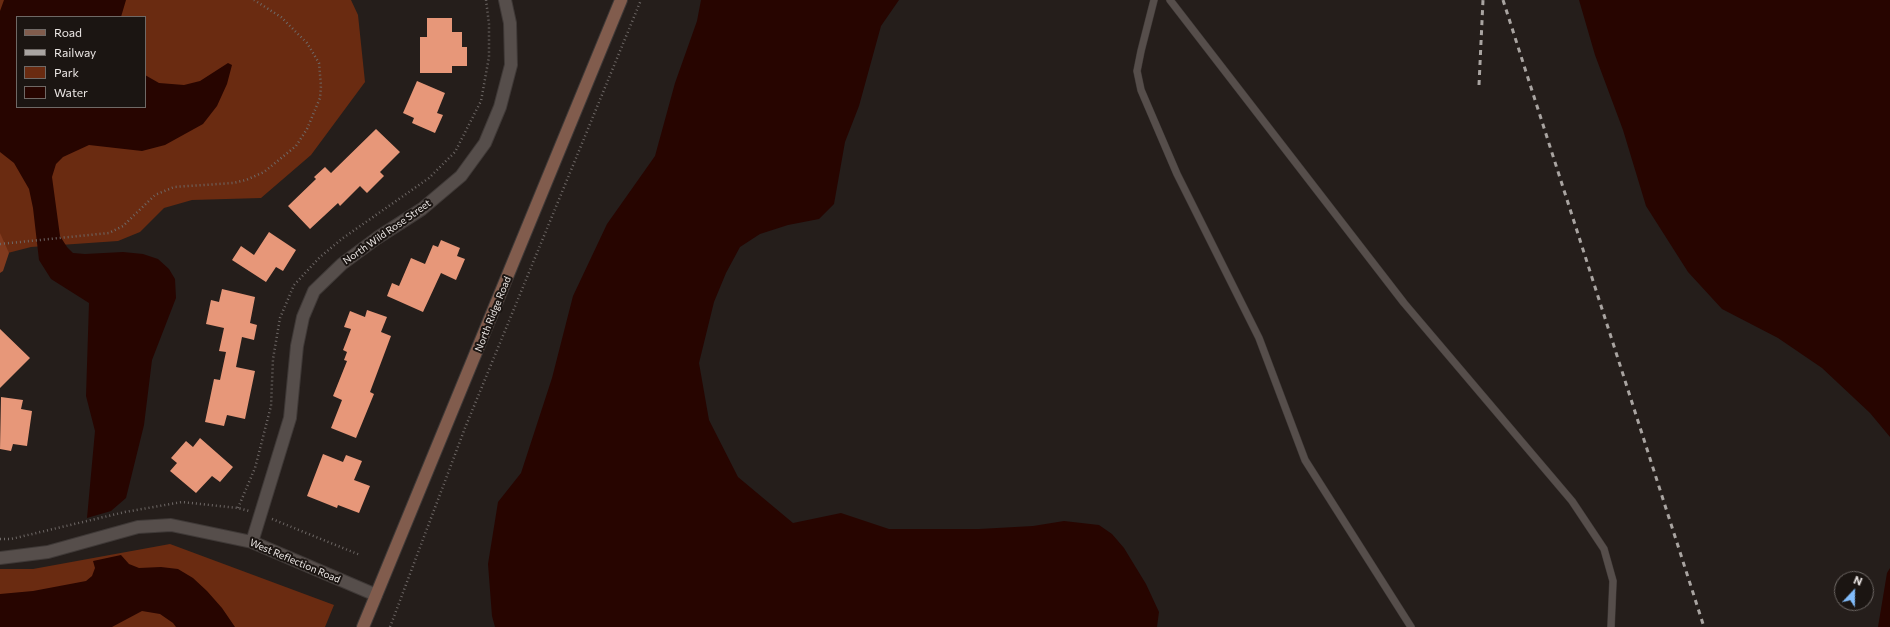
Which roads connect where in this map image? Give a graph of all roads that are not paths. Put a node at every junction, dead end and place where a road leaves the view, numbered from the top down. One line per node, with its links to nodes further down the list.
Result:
1 (505, 0): 5 (street, North Wild Rose Street)
2 (621, 0): 7 (main road, North Ridge Road)
3 (1154, 0): 9 (lane)
4 (1170, 0): 10 (lane)
5 (252, 542): 6 (street, West Reflection Road); 7 (street, West Reflection Road)
6 (0, 558)
7 (376, 595): 8 (main road, North Ridge Road)
8 (364, 627)
9 (1411, 627)
10 (1611, 627)

